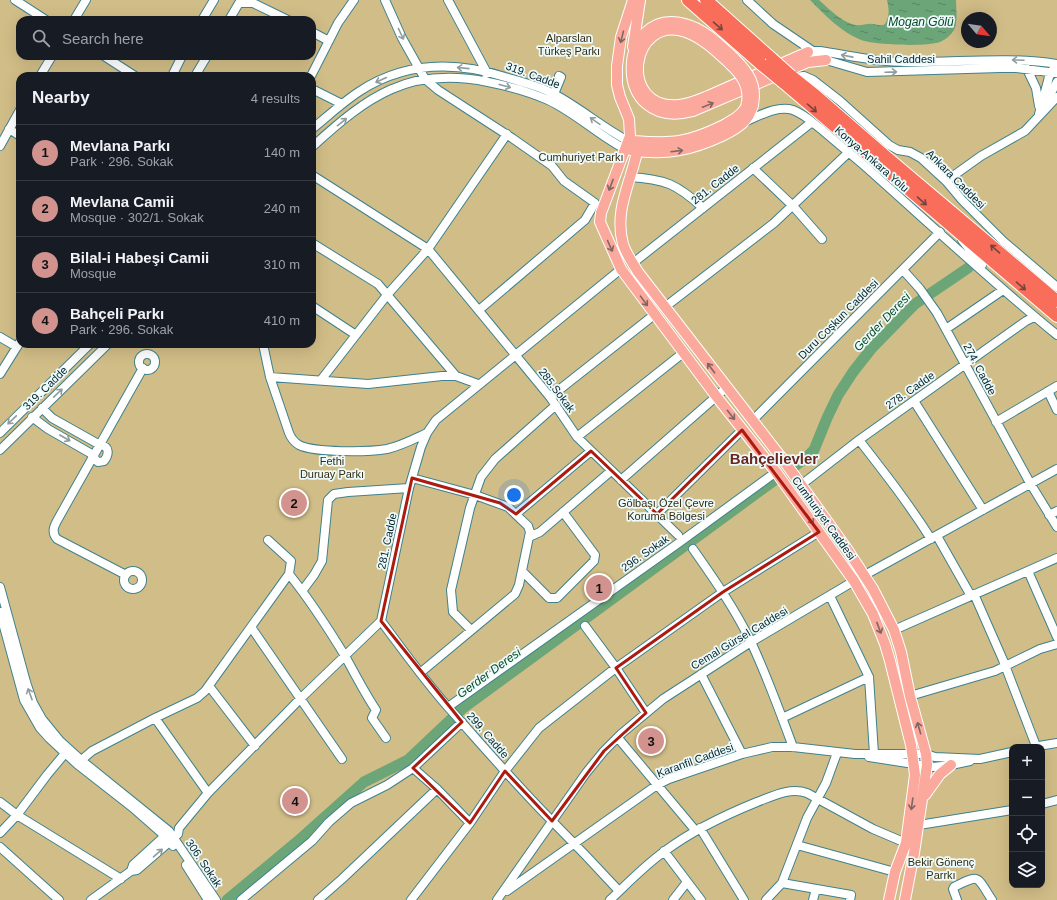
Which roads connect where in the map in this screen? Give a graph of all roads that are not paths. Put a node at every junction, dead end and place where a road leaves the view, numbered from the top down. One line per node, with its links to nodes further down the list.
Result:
1 (15, 0): 12 (street)
2 (86, 0): 13 (street)
3 (214, 0): 14 (street)
4 (354, 0): 18 (street)
5 (384, 0): 28 (street, one-way to 28)
6 (448, 0): 31 (street)
7 (632, 0): 56 (main road, one-way to 56)
8 (640, 0): 19 (main road)
9 (688, 0): 27 (highway, one-way to 27)
10 (706, 0): 27 (highway)
11 (747, 0): 20 (street, Sahil Caddesi)
12 (40, 16)
13 (76, 16)
14 (204, 16)
15 (231, 16): 16 (street)
16 (280, 16)
17 (316, 34): 18 (street)
18 (329, 40): 36 (street)
19 (633, 52): 25 (main road, one-way to 25); 26 (main road)
20 (811, 52): 25 (street, Sahil Caddesi); 26 (main road); 30 (street, one-way to 20)
21 (50, 60): 32 (street)
22 (110, 60): 33 (street)
23 (180, 60): 34 (street)
24 (205, 60): 35 (street)
25 (826, 60): 29 (street, Sahil Caddesi, one-way to 29)
26 (733, 61): 46 (main road, bridge)
27 (766, 61): 39 (highway, bridge)
28 (418, 68): 31 (street, 319. Cadde, one-way to 28); 38 (street); 45 (street, 319. Cadde, one-way to 45)
29 (1027, 69): 30 (street, Sahil Caddesi); 48 (street)
30 (1056, 69): 48 (street)
31 (486, 71): 40 (street); 43 (street, 319. Cadde)
32 (42, 72)
33 (129, 72)
34 (174, 72)
35 (198, 72)
36 (313, 72)
37 (559, 76): 43 (street)
38 (425, 79): 40 (street, 319. Cadde); 54 (street); 55 (street, 319. Cadde, one-way to 38)
39 (789, 79): 63 (street, Ankara Caddesi); 70 (highway, Konya-Ankara Yolu, one-way to 70); 80 (highway, one-way to 39)
40 (484, 81): 56 (street, 319. Cadde, one-way to 56)
41 (1057, 82): 48 (street)
42 (316, 91): 45 (street)
43 (554, 94): 56 (street, 319. Cadde, one-way to 43)
44 (1057, 97): 48 (street)
45 (342, 104): 51 (street, 319. Cadde)
46 (750, 106): 49 (main road); 58 (main road, 319. Cadde)
47 (16, 117): 52 (street)
48 (1038, 117): 63 (street)
49 (744, 122): 50 (street, 319. Cadde); 58 (main road, 319. Cadde, one-way to 49)
50 (812, 122): 59 (street); 60 (street, 281. Cadde)
51 (316, 126)
52 (9, 128): 53 (street); 57 (street)
53 (16, 133)
54 (507, 134): 67 (street); 73 (street)
55 (316, 144)
56 (627, 145): 58 (main road, 319. Cadde); 68 (main road, one-way to 68)
57 (0, 146)
58 (639, 146): 61 (main road, Cumhuriyet Caddesi)
59 (849, 152): 64 (street); 70 (street)
60 (753, 168): 64 (street); 65 (street, 281. Cadde)
61 (630, 177): 65 (street); 66 (main road, Cumhuriyet Caddesi)
62 (316, 178): 73 (street, 285.Sokak)
63 (946, 181): 78 (street, Ankara Caddesi)
64 (793, 206): 71 (street); 81 (street)
65 (702, 208): 74 (street, 281. Cadde)
66 (621, 210): 68 (main road); 69 (main road, Cumhuriyet Caddesi)
67 (590, 211): 68 (street); 83 (street)
68 (602, 214): 69 (main road); 75 (main road, Cumhuriyet Caddesi, one-way to 75)
69 (620, 222): 74 (main road, Cumhuriyet Caddesi)
70 (945, 229): 76 (street, Duru Coşkun Caddesi); 77 (street); 77 (street); 85 (highway, Konya-Ankara Yolu, one-way to 85)
71 (822, 239)
72 (316, 245): 79 (street)
73 (428, 249): 79 (street); 83 (street, 285.Sokak)
74 (633, 263): 81 (main road, Cumhuriyet Caddesi)
75 (621, 269): 84 (main road, Cumhuriyet Caddesi, one-way to 84); 97 (street, 281. Cadde)
76 (903, 270): 87 (street, 274. Cadde); 115 (street, Duru Coşkun Caddesi)
77 (1001, 288): 86 (street); 87 (street)
78 (1057, 288)
79 (388, 295): 88 (street); 101 (street)
80 (1057, 301)
81 (665, 307): 106 (main road, Cumhuriyet Caddesi, one-way to 81)
82 (316, 309): 88 (street)
83 (479, 310): 97 (street, 285.Sokak)
84 (654, 315): 96 (main road, Cumhuriyet Caddesi); 109 (street)
85 (1057, 316)
86 (1034, 317): 89 (street); 98 (street, 278. Cadde)
87 (946, 329): 98 (street, 274. Cadde)
88 (356, 335): 103 (street)
89 (1057, 335)
90 (0, 337): 91 (street)
91 (16, 344)
92 (17, 348): 100 (street)
93 (86, 348): 118 (street, 319. Cadde, one-way to 118)
94 (104, 348): 112 (street, 319. Cadde, one-way to 94)
95 (264, 348): 102 (street)
96 (683, 353): 108 (main road, Cumhuriyet Caddesi); 120 (street)
97 (516, 356): 104 (street, 281. Cadde); 109 (street, 285.Sokak)
98 (965, 364): 110 (street, 278. Cadde); 116 (street, 274. Cadde)
99 (143, 368): 122 (street)
100 (0, 374)
101 (456, 376): 103 (street); 104 (street)
102 (270, 377): 103 (street); 119 (street)
103 (321, 380)
104 (478, 384): 119 (street, 281. Cadde)
105 (1057, 386): 107 (street)
106 (726, 388): 108 (street); 115 (main road, Cumhuriyet Caddesi)
107 (1048, 391): 113 (street); 116 (street)
108 (716, 396): 117 (main road, Cumhuriyet Caddesi, one-way to 117); 130 (street)
109 (550, 397): 111 (street, 285.Sokak)
110 (914, 400): 121 (street, 278. Cadde); 135 (street)
111 (556, 405): 120 (street, 285.Sokak); 134 (street)
112 (42, 408): 114 (street, 319. Cadde); 122 (street)
113 (1057, 410)
114 (32, 417): 123 (street, 319. Cadde); 125 (street, one-way to 125)
115 (752, 421): 132 (main road, Cumhuriyet Caddesi)
116 (996, 422): 131 (street, 274. Cadde)
117 (742, 430): 128 (main road, Cumhuriyet Caddesi); 139 (street)
118 (0, 432)
119 (427, 433): 129 (street, 281. Cadde)
120 (577, 437): 124 (street, 285.Sokak)
121 (859, 440): 132 (street, 278. Cadde); 145 (street)
122 (100, 445): 125 (street); 125 (street)
123 (0, 450)
124 (591, 451): 127 (street, 285.Sokak); 138 (street)
125 (94, 456): 152 (street)
126 (1057, 469): 131 (street, Cemal Gürsel Caddesi)
127 (611, 471): 130 (street, 285.Sokak); 137 (street)
128 (776, 472): 142 (main road, Cumhuriyet Caddesi, one-way to 142); 178 (street, 296. Sokak)
129 (412, 478): 133 (street, 281. Cadde); 134 (street)
130 (621, 480): 139 (street, 285.Sokak)
131 (1030, 483): 135 (street, Cemal Gürsel Caddesi); 140 (street, 274. Cadde)
132 (801, 485): 153 (main road, Cumhuriyet Caddesi)
133 (409, 488): 156 (street); 161 (street, 281. Cadde)
134 (475, 495): 138 (street); 164 (street)
135 (983, 510): 145 (street, Cemal Gürsel Caddesi)
136 (1057, 511): 140 (street)
137 (563, 512): 144 (street); 149 (street)
138 (516, 514): 144 (street)
139 (657, 514): 143 (street, 285.Sokak)
140 (1049, 515): 141 (street, 274. Cadde)
141 (1057, 527)
142 (819, 532): 154 (main road, Cumhuriyet Caddesi); 157 (street)
143 (678, 535)
144 (529, 537): 149 (street)
145 (934, 538): 153 (street, Cemal Gürsel Caddesi); 158 (street)
146 (268, 540): 151 (street)
147 (693, 549): 157 (street)
148 (1057, 558): 150 (street)
149 (522, 571): 164 (street)
150 (1028, 571): 158 (street); 166 (street)
151 (289, 574): 156 (street); 163 (street)
152 (126, 575)
153 (865, 576): 154 (street, Cemal Gürsel Caddesi); 165 (main road, Cumhuriyet Caddesi)
154 (854, 581): 159 (street, Cemal Gürsel Caddesi); 196 (main road, Cumhuriyet Caddesi, one-way to 196)
155 (0, 587): 190 (street, one-way to 155)
156 (302, 591): 169 (street)
157 (723, 592): 167 (street); 171 (street)
158 (972, 595): 165 (street); 170 (street)
159 (830, 596): 167 (street, Cemal Gürsel Caddesi); 174 (street)
160 (0, 612): 190 (street)
161 (382, 621): 169 (street); 172 (street, 299. Cadde)
162 (585, 626): 171 (street)
163 (251, 628): 175 (street); 177 (street)
164 (471, 630): 172 (street)
165 (894, 630): 176 (main road, Cumhuriyet Caddesi)
166 (1057, 637)
167 (751, 642): 173 (street, Cemal Gürsel Caddesi); 181 (street)
168 (1057, 644): 170 (street)
169 (344, 656): 177 (street); 183 (street)
170 (1005, 666): 176 (street); 186 (street)
171 (616, 668): 179 (street); 205 (street)
172 (420, 673): 178 (street, 299. Cadde)
173 (701, 674): 179 (street, Cemal Gürsel Caddesi); 193 (street)
174 (869, 677): 181 (street); 195 (street)
175 (209, 686): 180 (street); 188 (street)
176 (910, 696): 197 (main road, Cumhuriyet Caddesi, one-way to 176)
177 (300, 699): 188 (street); 199 (street)
178 (451, 710): 182 (street, 299. Cadde)
179 (646, 713): 184 (street, Cemal Gürsel Caddesi)
180 (155, 718): 200 (street); 208 (street)
181 (782, 718): 189 (street)
182 (461, 721): 204 (street); 205 (street, 299. Cadde)
183 (386, 738)
184 (618, 738): 206 (street); 216 (street, Cemal Gürsel Caddesi)
185 (1057, 743): 187 (street)
186 (1033, 744)
187 (1045, 745)
188 (255, 746): 208 (street)
189 (793, 747): 191 (street, Karanfil Caddesi); 193 (street, Karanfil Caddesi)
190 (67, 751): 200 (street, 306. Sokak); 215 (street)
191 (837, 752): 194 (street, Karanfil Caddesi); 209 (street)
192 (1009, 753): 198 (street)
193 (742, 754): 206 (street, Karanfil Caddesi)
194 (855, 754): 195 (street, Karanfil Caddesi); 201 (street, Karanfil Caddesi)
195 (874, 754): 196 (street, Karanfil Caddesi)
196 (912, 754): 197 (street, Karanfil Caddesi); 201 (main road, Cumhuriyet Caddesi)
197 (926, 754): 198 (street, Karanfil Caddesi); 202 (main road, Cumhuriyet Caddesi)
198 (980, 758): 203 (street, Karanfil Caddesi)
199 (342, 759)
200 (79, 762): 221 (street, 306. Sokak)
201 (914, 765): 202 (street, Karanfil Caddesi); 223 (main road, Cumhuriyet Caddesi, one-way to 223)
202 (927, 765): 203 (street, Karanfil Caddesi); 210 (main road, Cumhuriyet Caddesi)
203 (951, 765): 210 (main road)
204 (413, 768): 207 (street); 237 (street)
205 (505, 771): 216 (street, 299. Cadde); 217 (street)
206 (656, 785): 219 (street); 222 (street, Karanfil Caddesi)
207 (437, 789): 217 (street); 238 (street)
208 (208, 793): 221 (street)
209 (818, 798): 219 (street); 223 (street); 224 (street)
210 (923, 798): 218 (main road, Cumhuriyet Caddesi)
211 (1057, 800): 213 (street)
212 (0, 802): 215 (street)
213 (1045, 803)
214 (1009, 810): 218 (street)
215 (18, 815): 220 (street); 228 (street)
216 (552, 821): 222 (street, 299. Cadde); 233 (street, Cemal Gürsel Caddesi)
217 (470, 823): 239 (street)
218 (919, 825): 249 (main road, Cumhuriyet Caddesi)
219 (698, 829): 226 (street); 244 (street)
220 (0, 833)
221 (170, 837): 228 (street); 234 (street, 306. Sokak)
222 (576, 843): 232 (street, 299. Cadde); 233 (street, Karanfil Caddesi)
223 (906, 843): 227 (main road, Cumhuriyet Caddesi)
224 (797, 845): 227 (street); 230 (street)
225 (0, 847): 235 (street)
226 (664, 851): 229 (street); 232 (street)
227 (895, 872): 248 (main road, Cumhuriyet Caddesi)
228 (120, 879): 236 (street)
229 (687, 882): 242 (street); 243 (street)
230 (782, 883): 231 (street); 245 (street)
231 (816, 889): 246 (street); 247 (street)
232 (619, 891): 241 (street)
233 (503, 893): 240 (street, Cemal Gürsel Caddesi)
234 (208, 898)
235 (59, 900)
236 (91, 900)
237 (241, 900)
238 (318, 900)
239 (411, 900)
240 (497, 900)
241 (610, 900)
242 (673, 900)
243 (701, 900)
244 (744, 900)
245 (766, 900)
246 (813, 900)
247 (850, 900)
248 (889, 900)
249 (905, 900)
250 (957, 900): 251 (street)
251 (992, 900)

